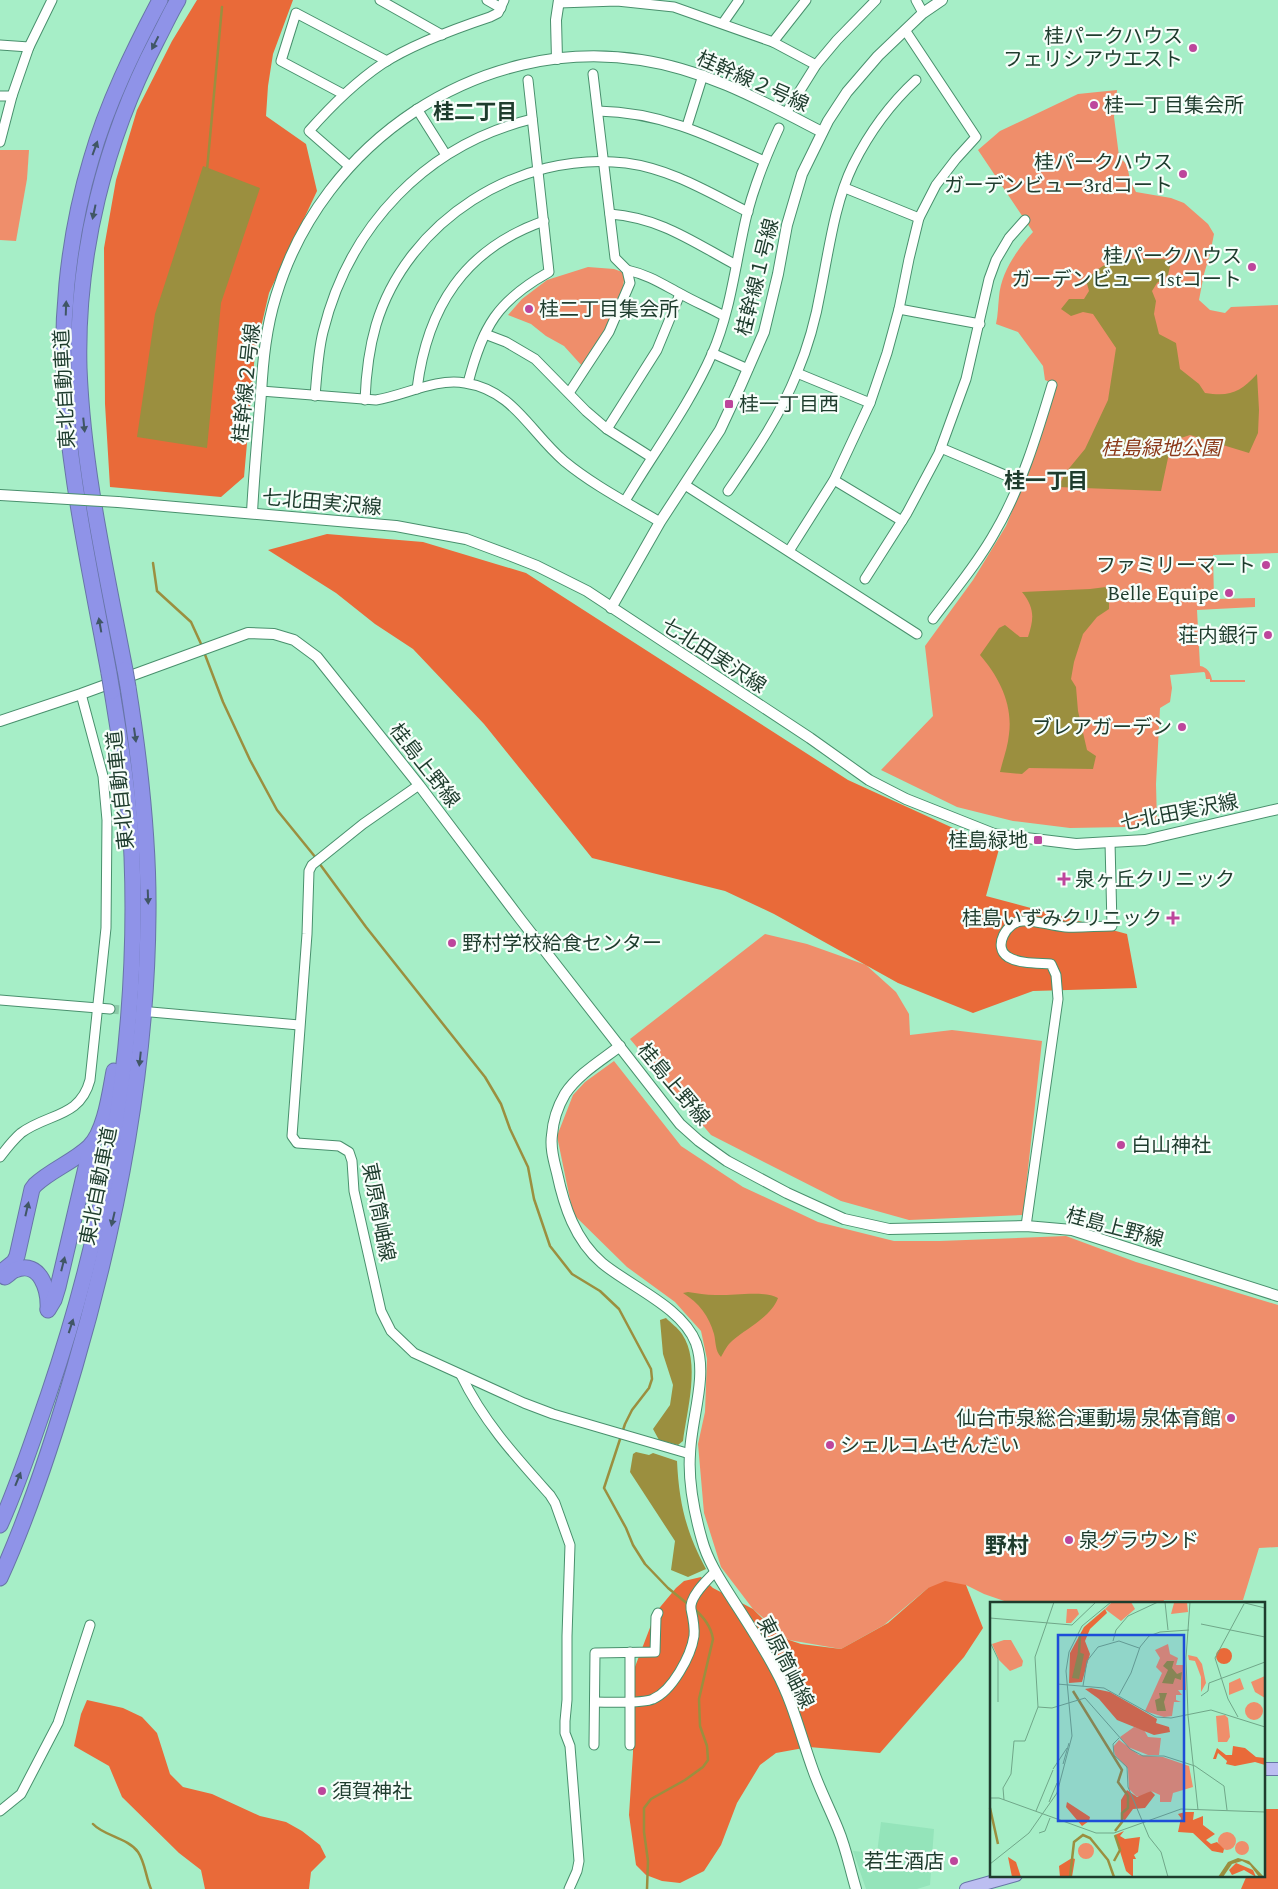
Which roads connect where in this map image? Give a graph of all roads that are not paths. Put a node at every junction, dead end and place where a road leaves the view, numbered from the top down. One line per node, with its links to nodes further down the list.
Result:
1 (52, 0): 21 (street)
2 (160, 0): 91 (highway, 東北自動車道, one-way to 2, bridge)
3 (178, 0): 108 (highway, 東北自動車道, one-way to 108, bridge)
4 (380, 0): 18 (street)
5 (487, 0): 13 (street)
6 (739, 0): 16 (street)
7 (806, 0): 19 (street)
8 (876, 0): 24 (street)
9 (916, 0): 15 (street)
10 (942, 0): 15 (street, 桂幹線１号線)
11 (559, 1): 12 (street); 22 (street)
12 (617, 1): 14 (street)
13 (502, 4): 18 (street)
14 (676, 4): 16 (street)
15 (922, 12): 17 (street, 桂幹線１号線)
16 (722, 23): 19 (street)
17 (905, 30): 38 (street, 桂幹線１号線); 48 (street)
18 (442, 35): 23 (street)
19 (773, 42): 24 (street)
20 (0, 45): 21 (street)
21 (29, 47): 31 (street)
22 (557, 59): 26 (street, 桂幹線２号線); 32 (street, 桂幹線２号線)
23 (387, 61): 29 (street); 29 (street)
24 (816, 64): 34 (street)
25 (593, 74): 33 (street)
26 (703, 75): 34 (street, 桂幹線２号線); 36 (street)
27 (528, 80): 35 (street)
28 (916, 80): 45 (street)
29 (343, 94): 43 (street)
30 (0, 96): 31 (street)
31 (12, 96): 39 (street)
32 (417, 109): 40 (street); 43 (street, 桂幹線２号線)
33 (598, 111): 36 (street); 42 (street)
34 (786, 113): 38 (street, 桂幹線２号線)
35 (532, 119): 40 (street); 44 (street)
36 (687, 126): 41 (street)
37 (778, 128): 41 (street)
38 (822, 132): 59 (street, 桂幹線１号線)
39 (0, 142)
40 (446, 156): 66 (street)
41 (764, 161): 46 (street)
42 (604, 162): 44 (street); 46 (street); 47 (street)
43 (349, 166): 64 (street, 桂幹線２号線)
44 (539, 169): 50 (street); 67 (street)
45 (845, 188): 48 (street); 60 (street)
46 (748, 212): 51 (street)
47 (610, 214): 51 (street); 52 (street)
48 (919, 218): 54 (street)
49 (1025, 220): 56 (street)
50 (544, 221): 57 (street); 63 (street)
51 (736, 265): 55 (street)
52 (627, 270): 53 (street); 65 (street)
53 (680, 294): 55 (street); 69 (street)
54 (899, 309): 56 (street); 68 (street)
55 (724, 316): 58 (street)
56 (980, 324): 70 (street)
57 (485, 334): 61 (street); 65 (street)
58 (712, 353): 59 (street); 71 (street)
59 (748, 369): 74 (street, 桂幹線１号線)
60 (797, 373): 68 (street); 75 (street)
61 (468, 383): 63 (street); 77 (street)
62 (1052, 386): 73 (street)
63 (417, 389): 67 (street)
64 (261, 391): 66 (street); 78 (street, 桂幹線２号線)
65 (569, 393): 69 (street)
66 (315, 396): 67 (street)
67 (365, 400)
68 (870, 404): 72 (street)
69 (607, 429): 71 (street)
70 (942, 448): 73 (street); 79 (street)
71 (651, 457): 77 (street)
72 (834, 480): 79 (street); 81 (street)
73 (1019, 481): 84 (street)
74 (685, 485): 80 (street, 桂幹線１号線); 81 (street)
75 (728, 491)
76 (0, 495): 78 (street, 七北田実沢線, bridge)
77 (624, 501): 80 (street)
78 (252, 513): 83 (street, 七北田実沢線)
79 (902, 521): 82 (street)
80 (660, 522): 83 (street, 桂幹線１号線)
81 (788, 551): 85 (street)
82 (865, 579)
83 (611, 608): 90 (street, 七北田実沢線)
84 (933, 619)
85 (917, 634)
86 (81, 694): 87 (street); 88 (street, 桂島上野線); 93 (street)
87 (0, 721)
88 (419, 785): 96 (street, 東原筒岫線); 97 (street, 桂島上野線)
89 (1278, 809): 90 (street, 七北田実沢線)
90 (1110, 842): 100 (street)
91 (131, 969): 98 (highway); 106 (highway, 東北自動車道, one-way to 91)
92 (0, 1000): 93 (street)
93 (98, 1008): 94 (street); 99 (street)
94 (110, 1009)
95 (151, 1012): 96 (street)
96 (299, 1025): 104 (street, 東原筒岫線)
97 (620, 1046): 100 (street, 桂島上野線); 105 (street, 東原筒岫線)
98 (91, 1146): 101 (highway, one-way to 98); 102 (highway, one-way to 98)
99 (0, 1157)
100 (1026, 1226): 103 (street, 桂島上野線)
101 (0, 1273)
102 (0, 1281)
103 (1278, 1296)
104 (461, 1375): 105 (street, 東原筒岫線); 118 (street)
105 (690, 1454): 107 (street, 東原筒岫線)
106 (0, 1525)
107 (715, 1572): 112 (street); 119 (street, 東原筒岫線)
108 (0, 1578)
109 (658, 1613): 111 (street)
110 (90, 1625): 116 (street)
111 (630, 1652): 112 (street); 113 (street)
112 (630, 1701): 113 (street); 115 (street)
113 (595, 1702): 114 (street)
114 (594, 1745)
115 (630, 1745)
116 (0, 1811)
117 (1012, 1876): 120 (main road)
118 (569, 1889)
119 (856, 1889)
120 (966, 1889)

